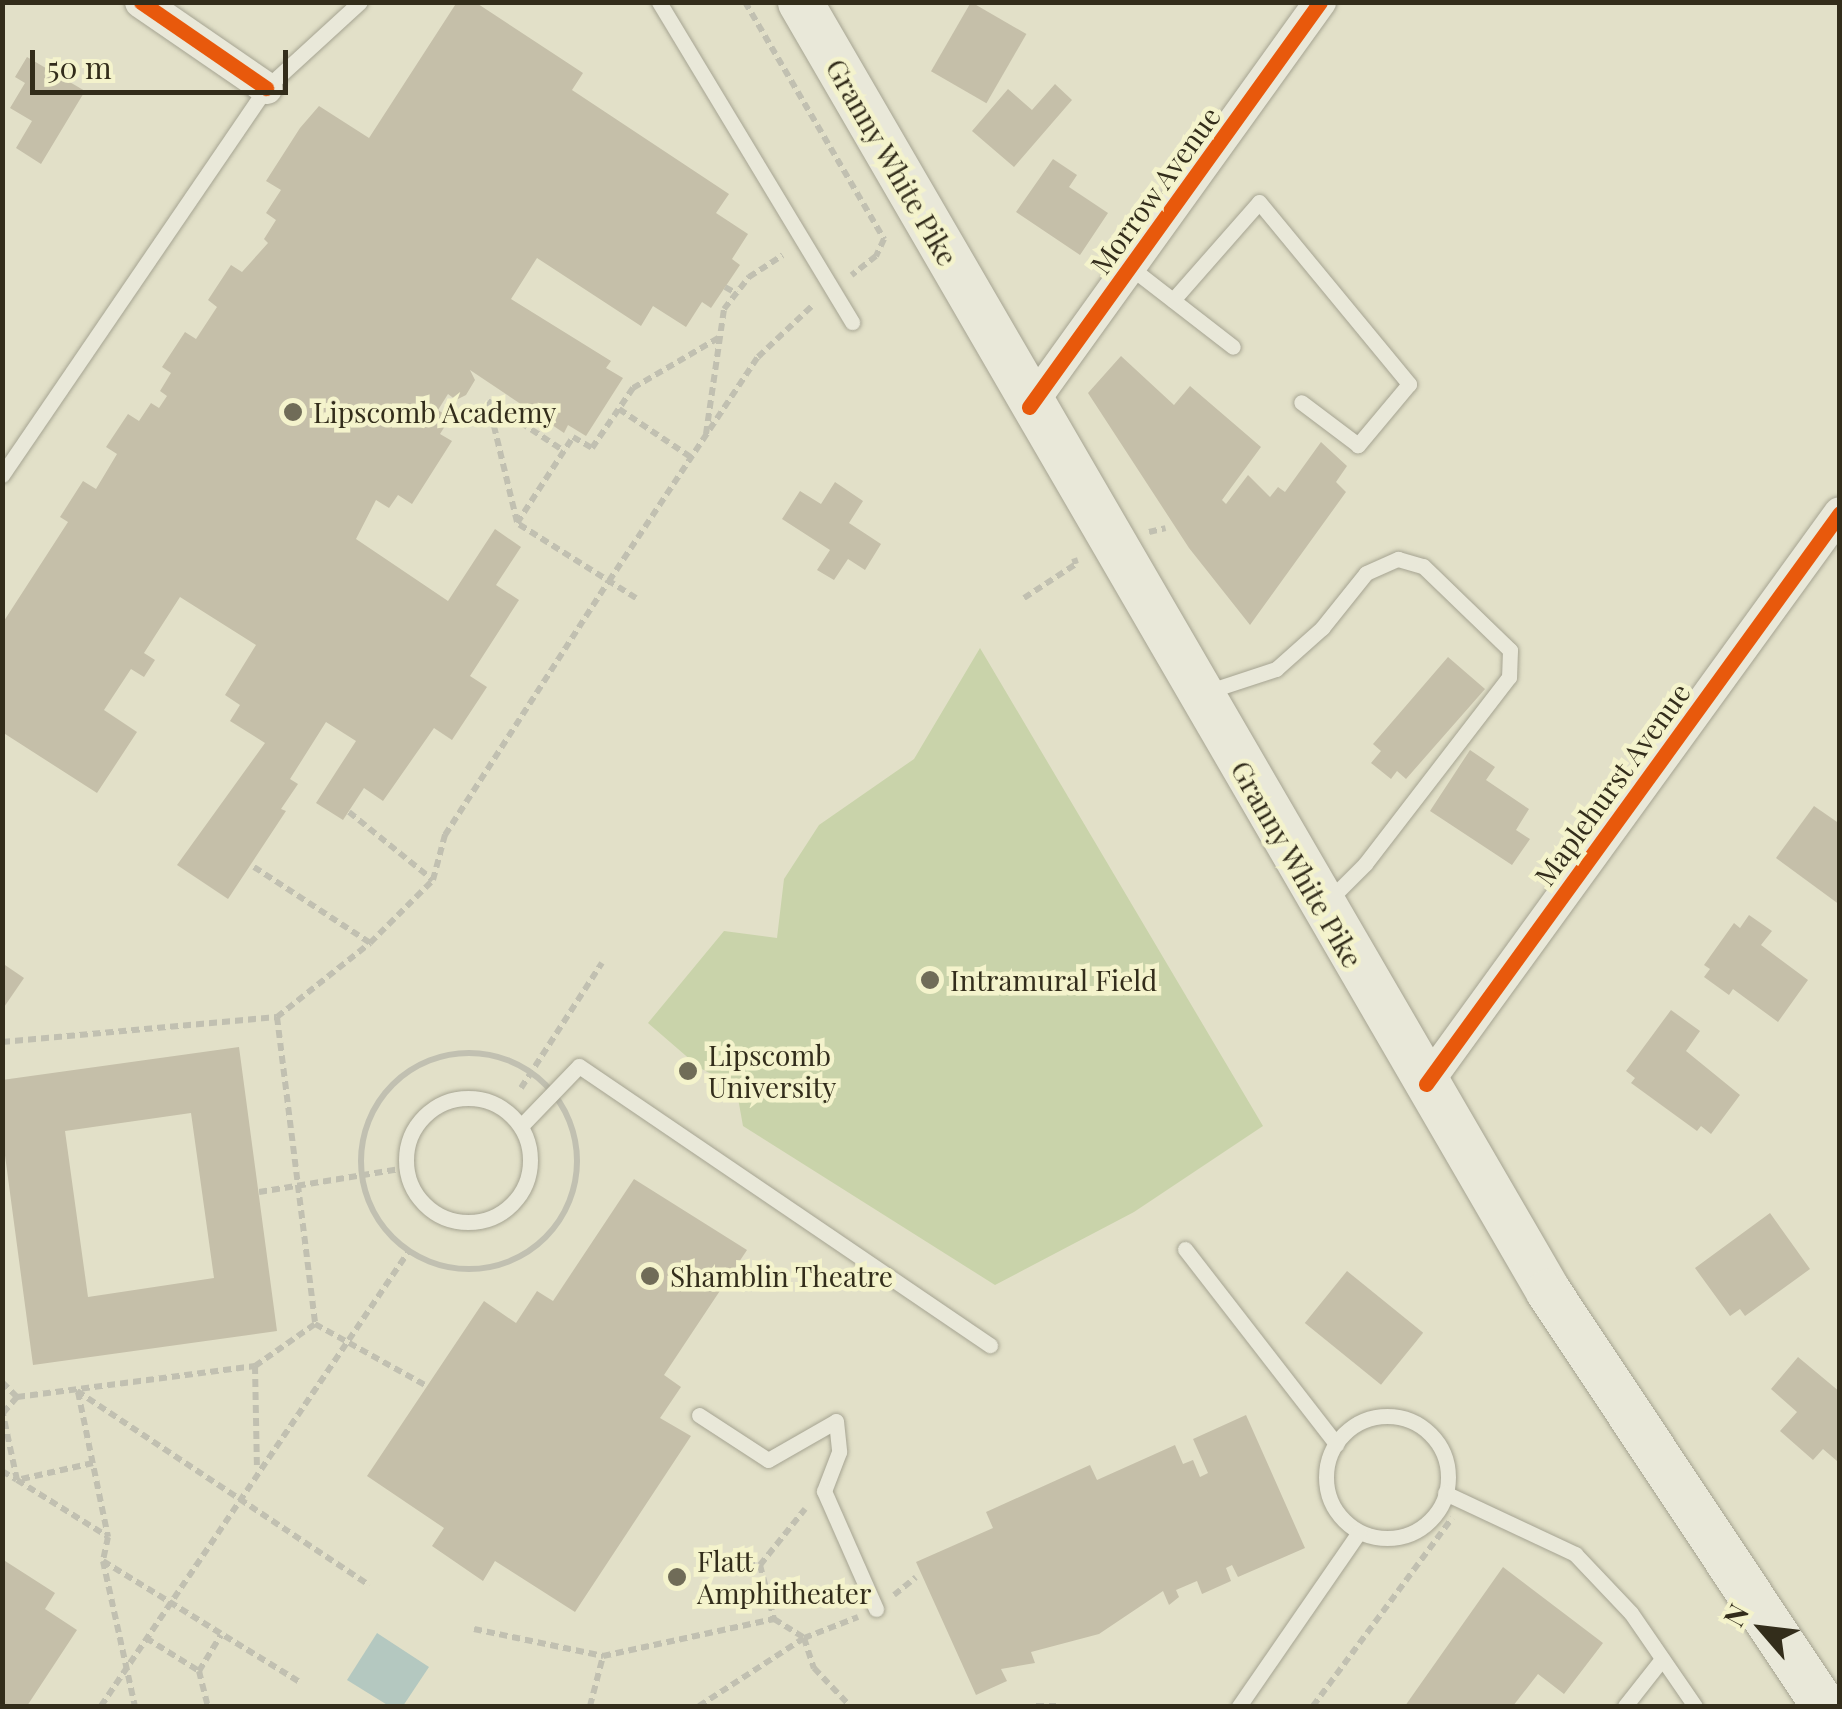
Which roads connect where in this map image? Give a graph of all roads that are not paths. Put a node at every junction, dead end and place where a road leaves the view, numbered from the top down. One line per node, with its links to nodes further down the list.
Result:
1 (142, 2): 6 (street)
2 (660, 2): 9 (lane)
3 (800, 2): 12 (main road, Granny White Pike)
4 (1320, 2): 7 (street, Morrow Avenue)
5 (346, 6): 6 (lane)
6 (266, 88): 13 (lane)
7 (1130, 267): 8 (lane); 12 (street, Morrow Avenue)
8 (1172, 300): 10 (lane); 11 (lane)
9 (852, 322)
10 (1233, 346)
11 (1300, 402)
12 (1029, 407): 15 (main road, Granny White Pike)
13 (2, 475)
14 (1840, 512): 17 (street, Maplehurst Avenue)
15 (1198, 694): 16 (main road, Granny White Pike); 16 (lane)
16 (1322, 907): 17 (main road, Granny White Pike)
17 (1426, 1084): 30 (main road, Granny White Pike)
18 (521, 1126): 18 (lane); 20 (lane)
19 (1185, 1249): 22 (lane)
20 (990, 1345)
21 (699, 1415): 25 (lane)
22 (1336, 1444): 23 (lane); 24 (lane)
23 (1445, 1493): 24 (lane); 26 (lane)
24 (1359, 1532): 27 (lane)
25 (876, 1610)
26 (1662, 1659): 28 (lane); 29 (lane)
27 (1239, 1706)
28 (1625, 1706)
29 (1694, 1706)
30 (1824, 1706)

